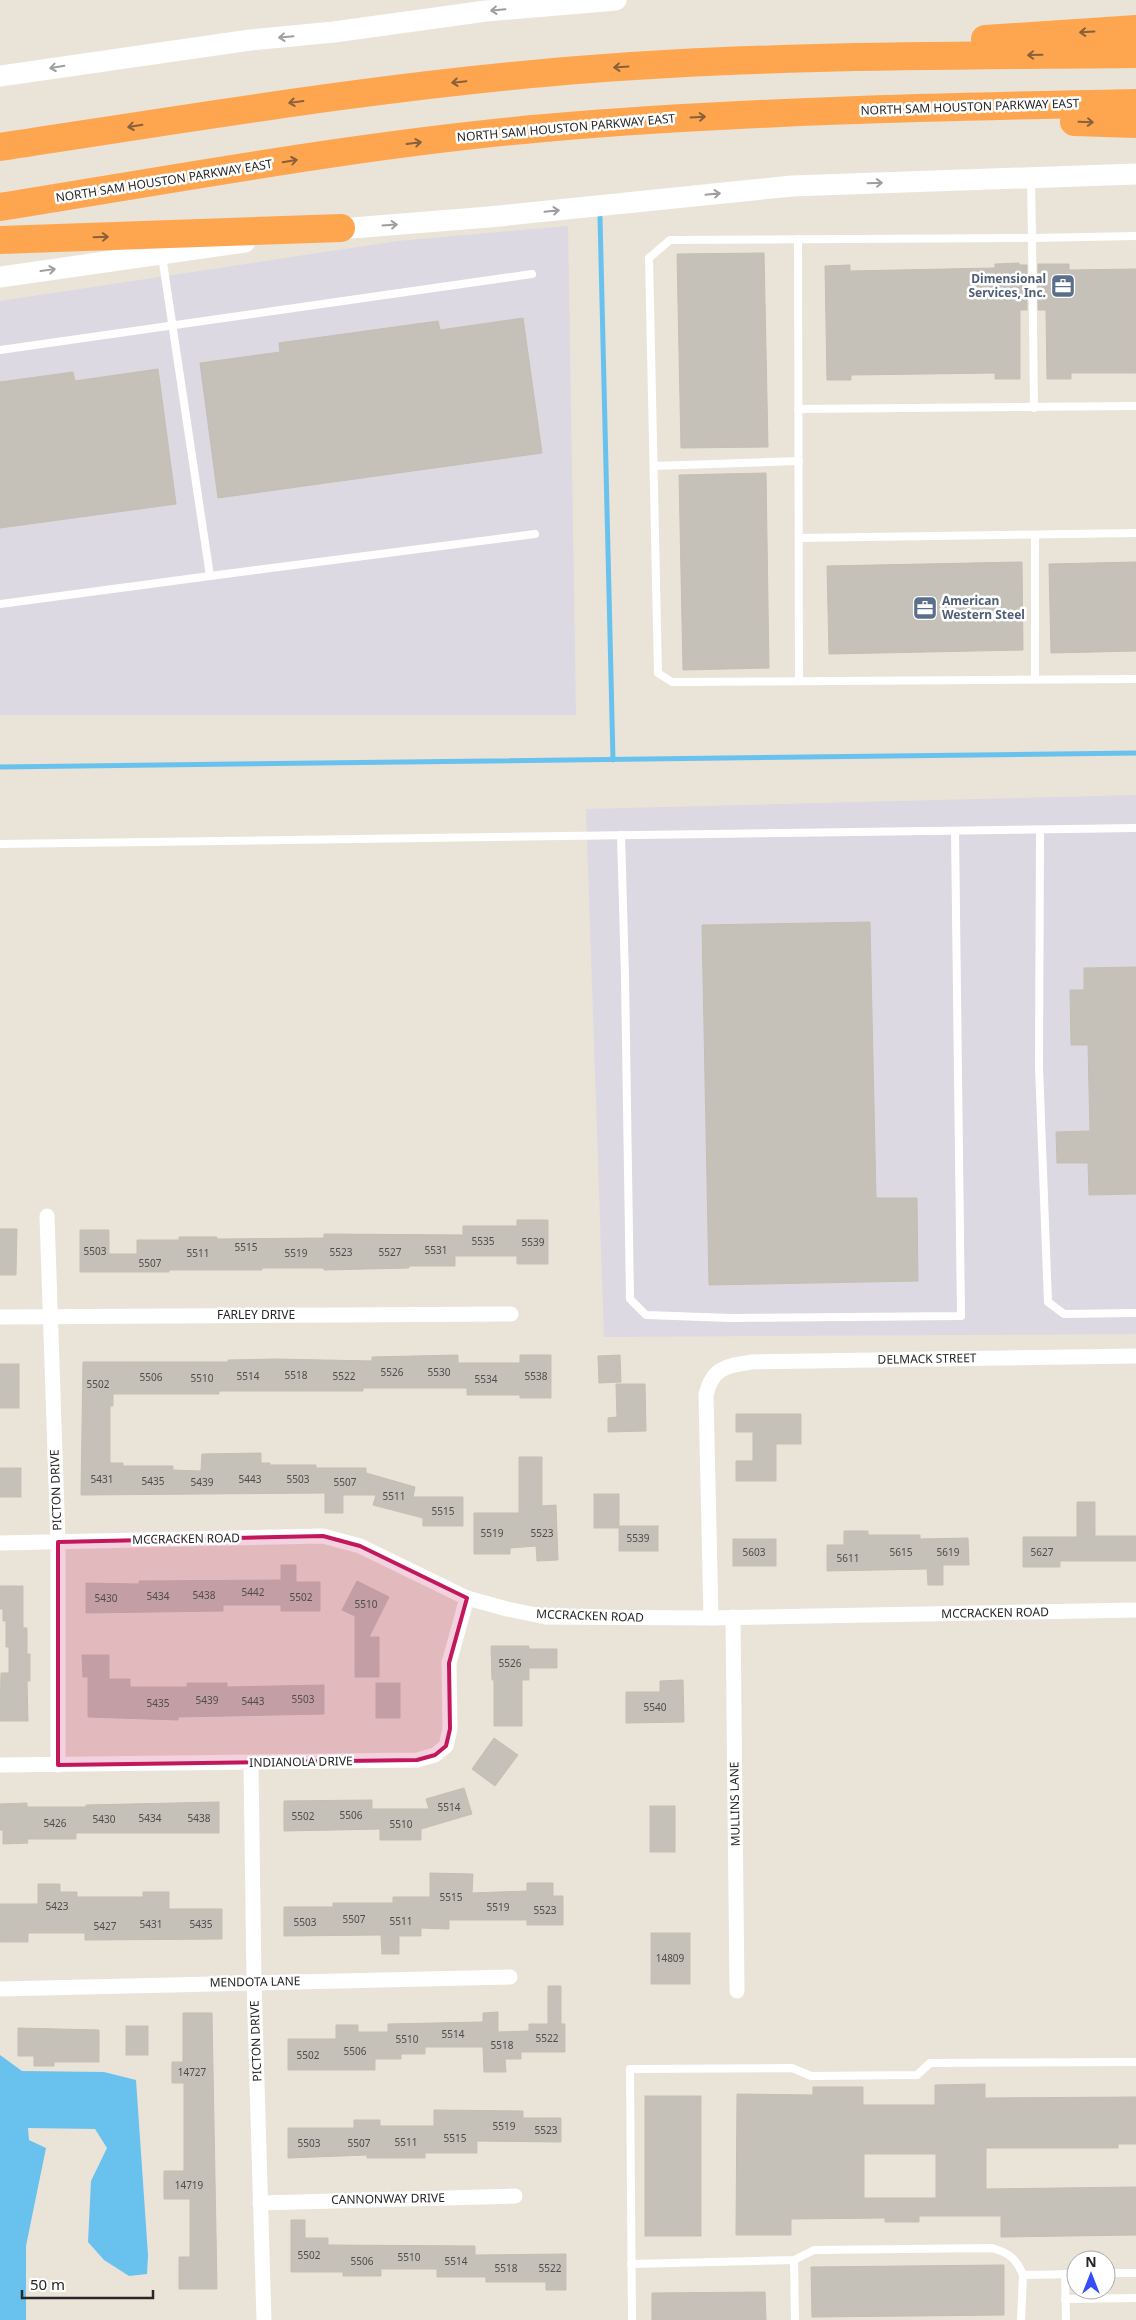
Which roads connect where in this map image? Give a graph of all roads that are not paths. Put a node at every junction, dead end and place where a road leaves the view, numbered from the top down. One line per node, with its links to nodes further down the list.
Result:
1 (616, 0): 5 (main road, one-way to 5)
2 (1136, 29): 4 (highway, one-way to 4)
3 (1136, 54): 4 (highway, one-way to 4)
4 (670, 64): 9 (highway, one-way to 9)
5 (0, 76)
6 (1136, 103): 7 (highway, NORTH SAM HOUSTON PARKWAY EAST)
7 (792, 113): 8 (highway, one-way to 8); 12 (highway, NORTH SAM HOUSTON PARKWAY EAST, one-way to 7)
8 (1136, 124)
9 (0, 147)
10 (1136, 174): 11 (main road)
11 (1031, 178): 13 (main road, one-way to 11); 15 (lane)
12 (0, 206)
13 (341, 228): 17 (highway, one-way to 13); 18 (main road)
14 (1136, 236): 15 (lane)
15 (1032, 238): 16 (lane); 24 (lane)
16 (798, 239): 25 (lane); 27 (lane)
17 (0, 240)
18 (162, 254): 20 (main road, one-way to 18); 21 (lane)
19 (532, 274): 21 (lane)
20 (0, 277)
21 (172, 325): 22 (lane); 32 (lane)
22 (0, 350)
23 (1136, 406): 24 (lane)
24 (1034, 408): 25 (lane)
25 (798, 409): 26 (lane)
26 (799, 461): 27 (lane); 31 (lane)
27 (654, 466): 36 (lane)
28 (535, 534): 32 (lane)
29 (1136, 534): 30 (lane)
30 (1035, 535): 31 (lane); 35 (lane)
31 (799, 538): 36 (lane)
32 (210, 576): 33 (lane)
33 (0, 604)
34 (1136, 678): 35 (lane)
35 (1035, 679): 36 (lane)
36 (799, 681)
37 (1136, 828): 38 (lane)
38 (1040, 830): 39 (lane); 43 (lane)
39 (955, 831): 40 (lane); 40 (lane)
40 (621, 835): 41 (lane)
41 (0, 844)
42 (47, 1216): 45 (street, PICTON DRIVE)
43 (1136, 1313)
44 (511, 1314): 45 (street, FARLEY DRIVE)
45 (49, 1316): 46 (street, FARLEY DRIVE); 48 (street, PICTON DRIVE)
46 (0, 1317)
47 (1136, 1356): 53 (street, DELMACK STREET)
48 (58, 1542): 49 (street, MCCRACKEN ROAD); 50 (street, MCCRACKEN ROAD); 56 (street, PICTON DRIVE)
49 (0, 1543)
50 (467, 1598): 53 (street, MCCRACKEN ROAD); 54 (street, INDIANOLA DRIVE)
51 (1136, 1610): 52 (street, MCCRACKEN ROAD)
52 (733, 1617): 53 (street, MCCRACKEN ROAD); 60 (street, MULLINS LANE)
53 (711, 1618)
54 (251, 1763): 56 (street, INDIANOLA DRIVE); 58 (street, PICTON DRIVE)
55 (0, 1765): 56 (street, INDIANOLA DRIVE)
56 (58, 1765)
57 (510, 1977): 58 (street, MENDOTA LANE)
58 (254, 1982): 59 (street, MENDOTA LANE); 63 (street, PICTON DRIVE)
59 (0, 1989)
60 (737, 1991)
61 (1136, 2062): 65 (lane)
62 (515, 2196): 63 (street, CANNONWAY DRIVE)
63 (260, 2202): 72 (street, PICTON DRIVE)
64 (794, 2260): 65 (lane); 69 (lane); 74 (lane)
65 (631, 2264): 73 (lane)
66 (1116, 2273): 67 (lane)
67 (1136, 2273)
68 (1064, 2274): 69 (lane); 71 (lane)
69 (1022, 2275): 75 (lane)
70 (1136, 2298): 71 (lane)
71 (1065, 2299): 76 (lane)
72 (264, 2320)
73 (632, 2320)
74 (795, 2320)
75 (1021, 2320)
76 (1066, 2320)

